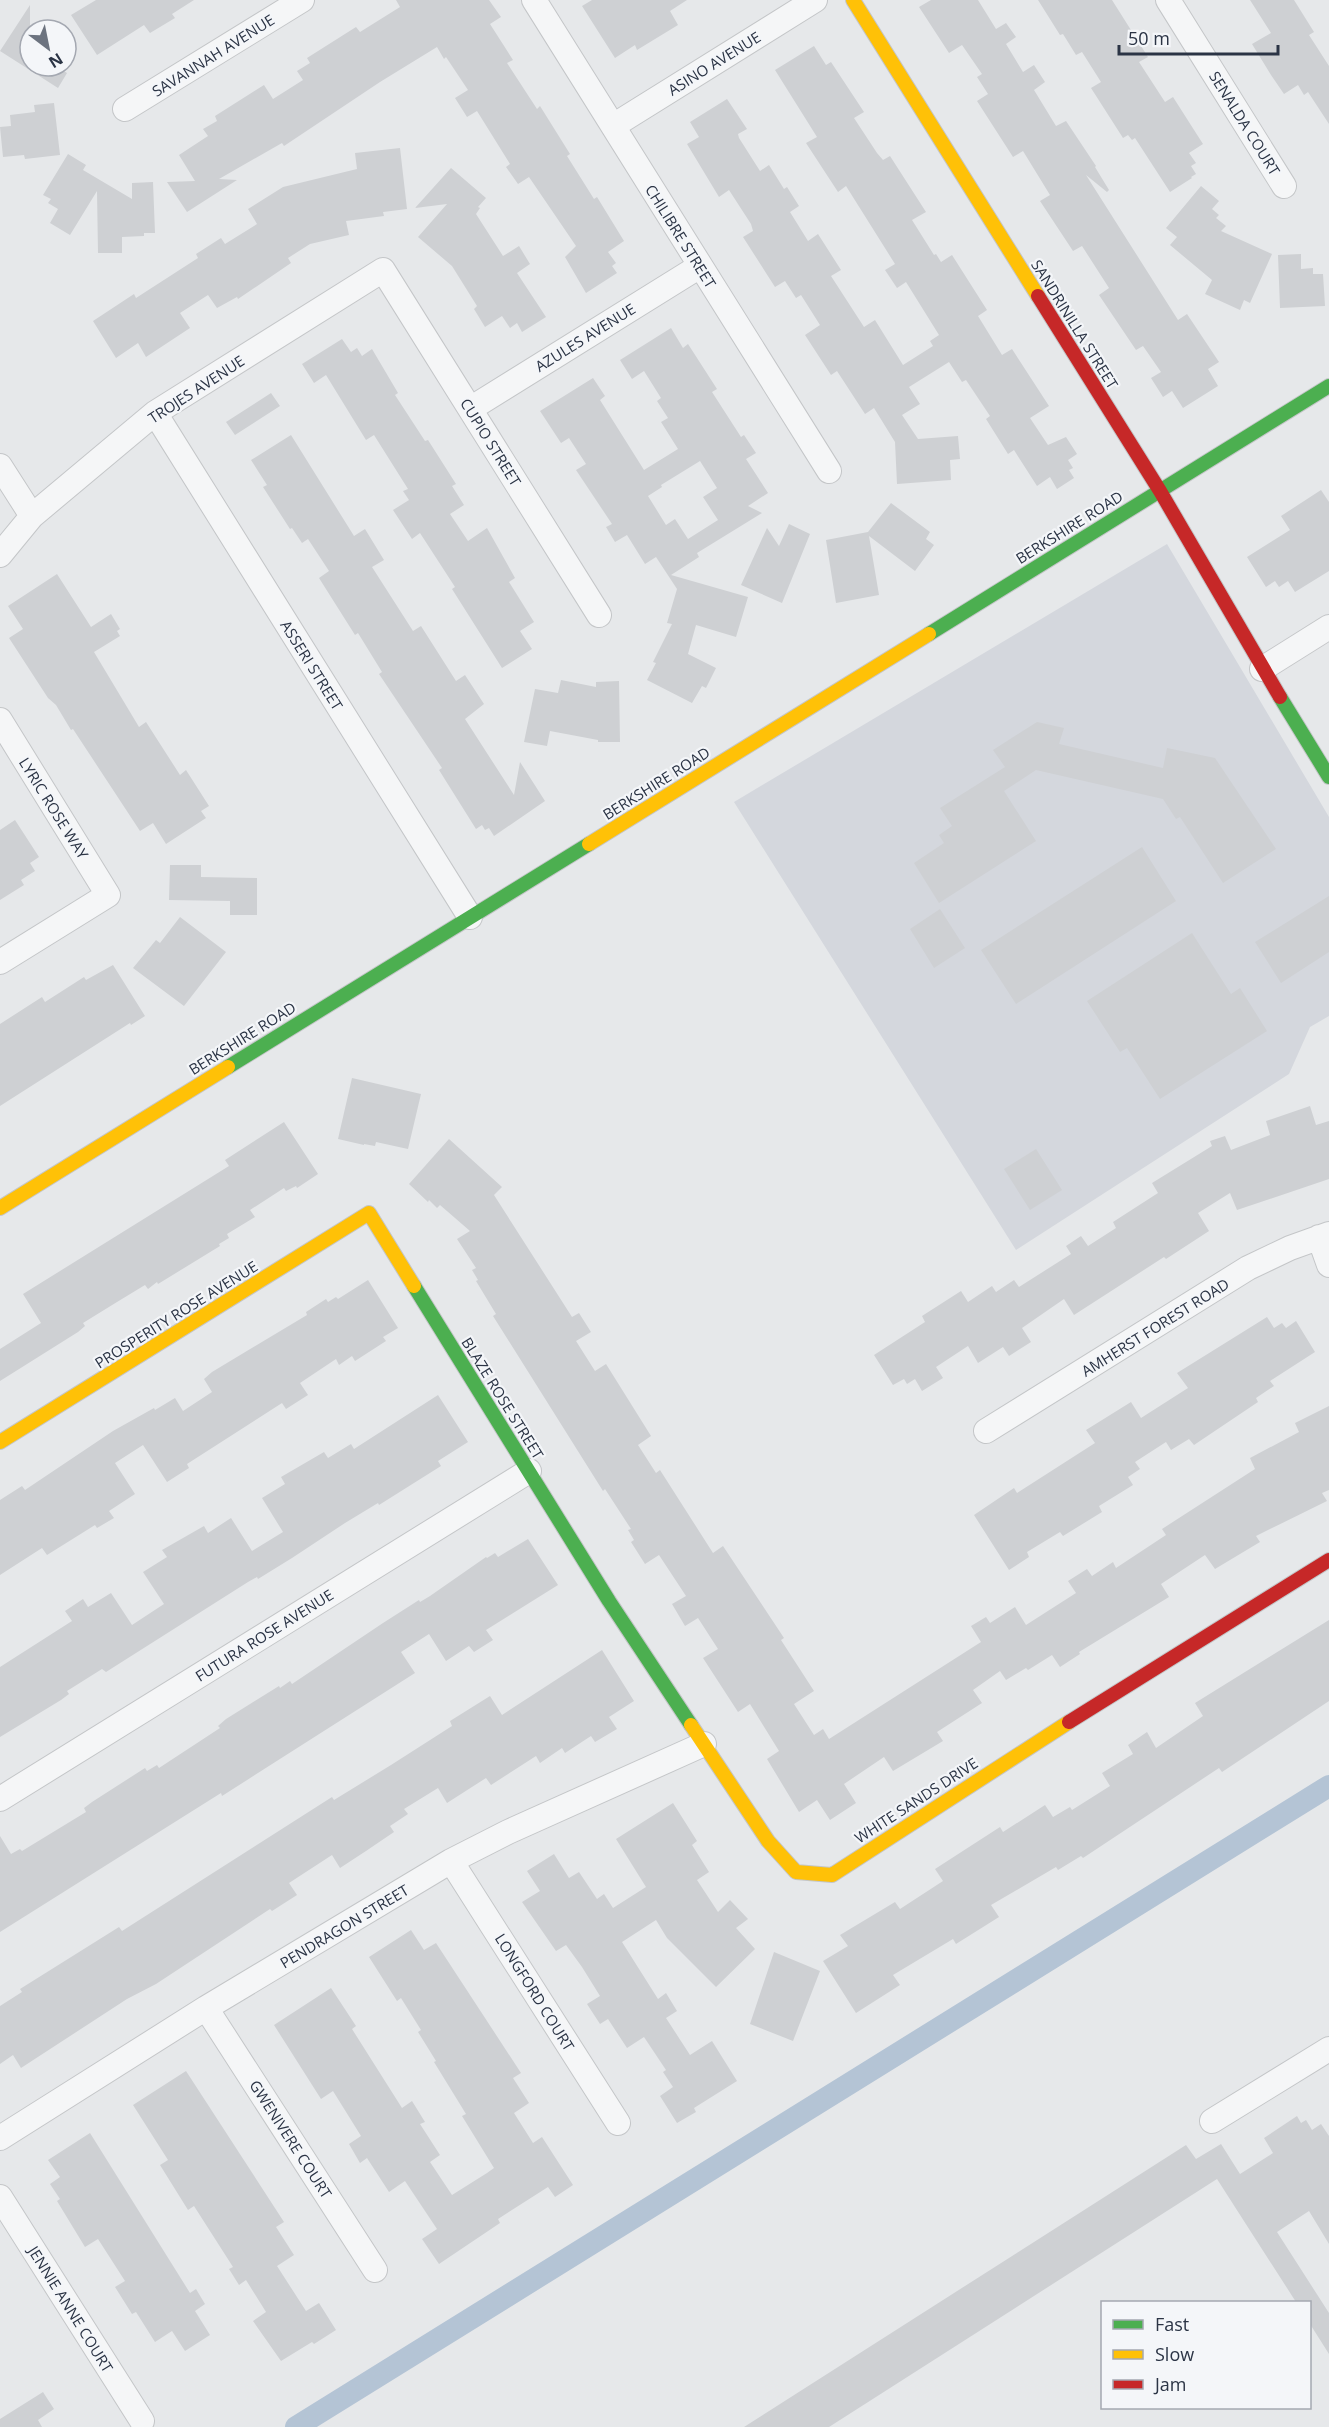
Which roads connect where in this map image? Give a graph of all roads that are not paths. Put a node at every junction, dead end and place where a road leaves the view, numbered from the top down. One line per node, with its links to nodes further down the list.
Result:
1 (302, 0): 6 (street, SAVANNAH AVENUE)
2 (534, 0): 7 (street, CHILIBRE STREET)
3 (815, 0): 7 (street, ASINO AVENUE)
4 (853, 0): 16 (street, SANDRINILLA STREET)
5 (1168, 0): 8 (street, SENALDA COURT)
6 (125, 109)
7 (613, 126): 9 (street, CHILIBRE STREET)
8 (1284, 186)
9 (700, 266): 12 (street, AZULES AVENUE); 15 (street, CHILIBRE STREET)
10 (383, 270): 12 (street, CUPIO STREET); 13 (street, TROJES AVENUE)
11 (1329, 386): 16 (street, BERKSHIRE ROAD)
12 (471, 409): 19 (street, CUPIO STREET)
13 (155, 413): 17 (street, TROJES AVENUE); 24 (street, ASSERI STREET)
14 (0, 466): 17 (street)
15 (829, 471)
16 (1160, 490): 21 (street, SANDRINILLA STREET); 24 (street, BERKSHIRE ROAD)
17 (32, 516): 18 (street, TROJES AVENUE)
18 (0, 555)
19 (599, 615)
20 (1329, 627): 21 (street)
21 (1262, 669): 23 (street, SANDRINILLA STREET)
22 (0, 720): 25 (street, LYRIC ROSE WAY)
23 (1329, 777)
24 (470, 917): 26 (street, BERKSHIRE ROAD)
25 (0, 962)
26 (0, 1208)
27 (369, 1213): 31 (street, PROSPERITY ROSE AVENUE); 32 (street, BLAZE ROSE STREET)
28 (1324, 1236): 29 (street); 30 (street, AMHERST FOREST ROAD)
29 (1329, 1265)
30 (986, 1431)
31 (0, 1442)
32 (529, 1471): 34 (street, BLAZE ROSE STREET); 36 (street, FUTURA ROSE AVENUE)
33 (1329, 1560): 35 (street, WHITE SANDS DRIVE)
34 (609, 1601): 35 (street, WHITE SANDS DRIVE)
35 (704, 1744): 37 (street, PENDRAGON STREET)
36 (0, 1799)
37 (451, 1860): 38 (street, PENDRAGON STREET); 41 (street, LONGFORD COURT)
38 (206, 2008): 42 (street, PENDRAGON STREET); 44 (street, GWENIVERE COURT)
39 (1329, 2049): 40 (street)
40 (1212, 2121)
41 (618, 2123)
42 (0, 2138)
43 (0, 2197): 45 (street, JENNIE ANNE COURT)
44 (375, 2270)
45 (142, 2421)

